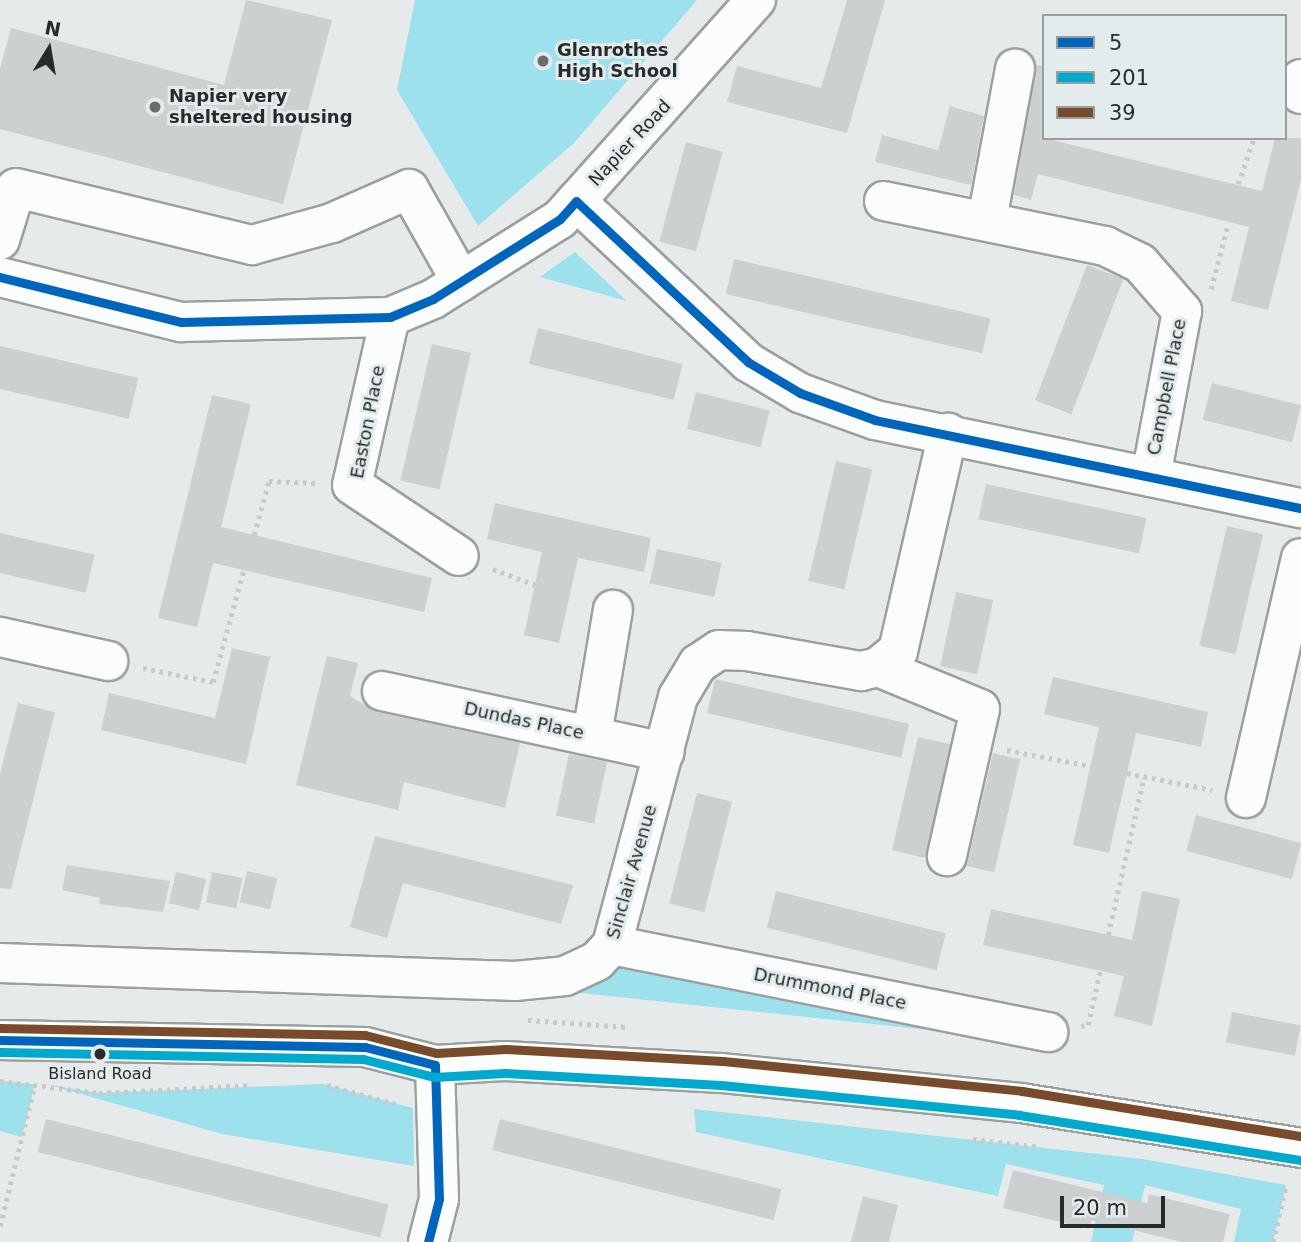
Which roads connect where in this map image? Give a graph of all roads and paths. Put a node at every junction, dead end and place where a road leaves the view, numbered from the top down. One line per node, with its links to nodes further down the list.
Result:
1 (756, 0): 7 (street, Napier Road)
2 (1016, 69): 9 (street)
3 (1301, 79): 4 (street)
4 (1301, 94)
5 (1253, 140): 6 (path)
6 (1238, 184)
7 (576, 201): 13 (street, Napier Road); 16 (street)
8 (884, 201): 9 (street, Campbell Place)
9 (987, 220): 14 (street, Campbell Place)
10 (1228, 224): 14 (path)
11 (0, 240): 13 (street)
12 (0, 277): 15 (street, Napier Road)
13 (461, 281): 15 (street, Napier Road)
14 (1182, 312): 17 (street, Campbell Place)
15 (390, 317): 18 (street, Easton Place)
16 (948, 433): 17 (street); 28 (street)
17 (1151, 477): 19 (street)
18 (352, 485): 20 (path); 21 (street, Easton Place)
19 (1301, 508)
20 (254, 535)
21 (459, 556): 24 (path)
22 (1301, 558): 36 (street)
23 (244, 569): 27 (path)
24 (535, 585)
25 (613, 610): 30 (street)
26 (0, 637): 27 (street)
27 (108, 661)
28 (878, 667): 31 (street); 32 (street, Sinclair Avenue)
29 (382, 691): 30 (street, Dundas Place)
30 (592, 736): 32 (street, Dundas Place)
31 (972, 743): 33 (path); 37 (street)
32 (666, 752): 39 (street, Sinclair Avenue)
33 (1091, 766)
34 (1127, 773): 35 (path)
35 (1144, 777): 36 (path); 38 (path)
36 (1246, 798)
37 (947, 856)
38 (1108, 935)
39 (612, 945): 40 (street, Sinclair Avenue); 42 (street, Drummond Place)
40 (0, 964)
41 (1100, 971): 42 (path)
42 (1048, 1032)
43 (0, 1040): 44 (street)
44 (435, 1065): 49 (street); 52 (street)
45 (0, 1081): 46 (path)
46 (35, 1084): 48 (path); 56 (path)
47 (323, 1084): 49 (path)
48 (268, 1085)
49 (439, 1116): 57 (street)
50 (969, 1138): 51 (path)
51 (1049, 1148)
52 (1301, 1148)
53 (1273, 1183): 54 (path)
54 (1286, 1185): 55 (path); 58 (path)
55 (1293, 1186)
56 (0, 1226)
57 (428, 1242)
58 (1273, 1242)

